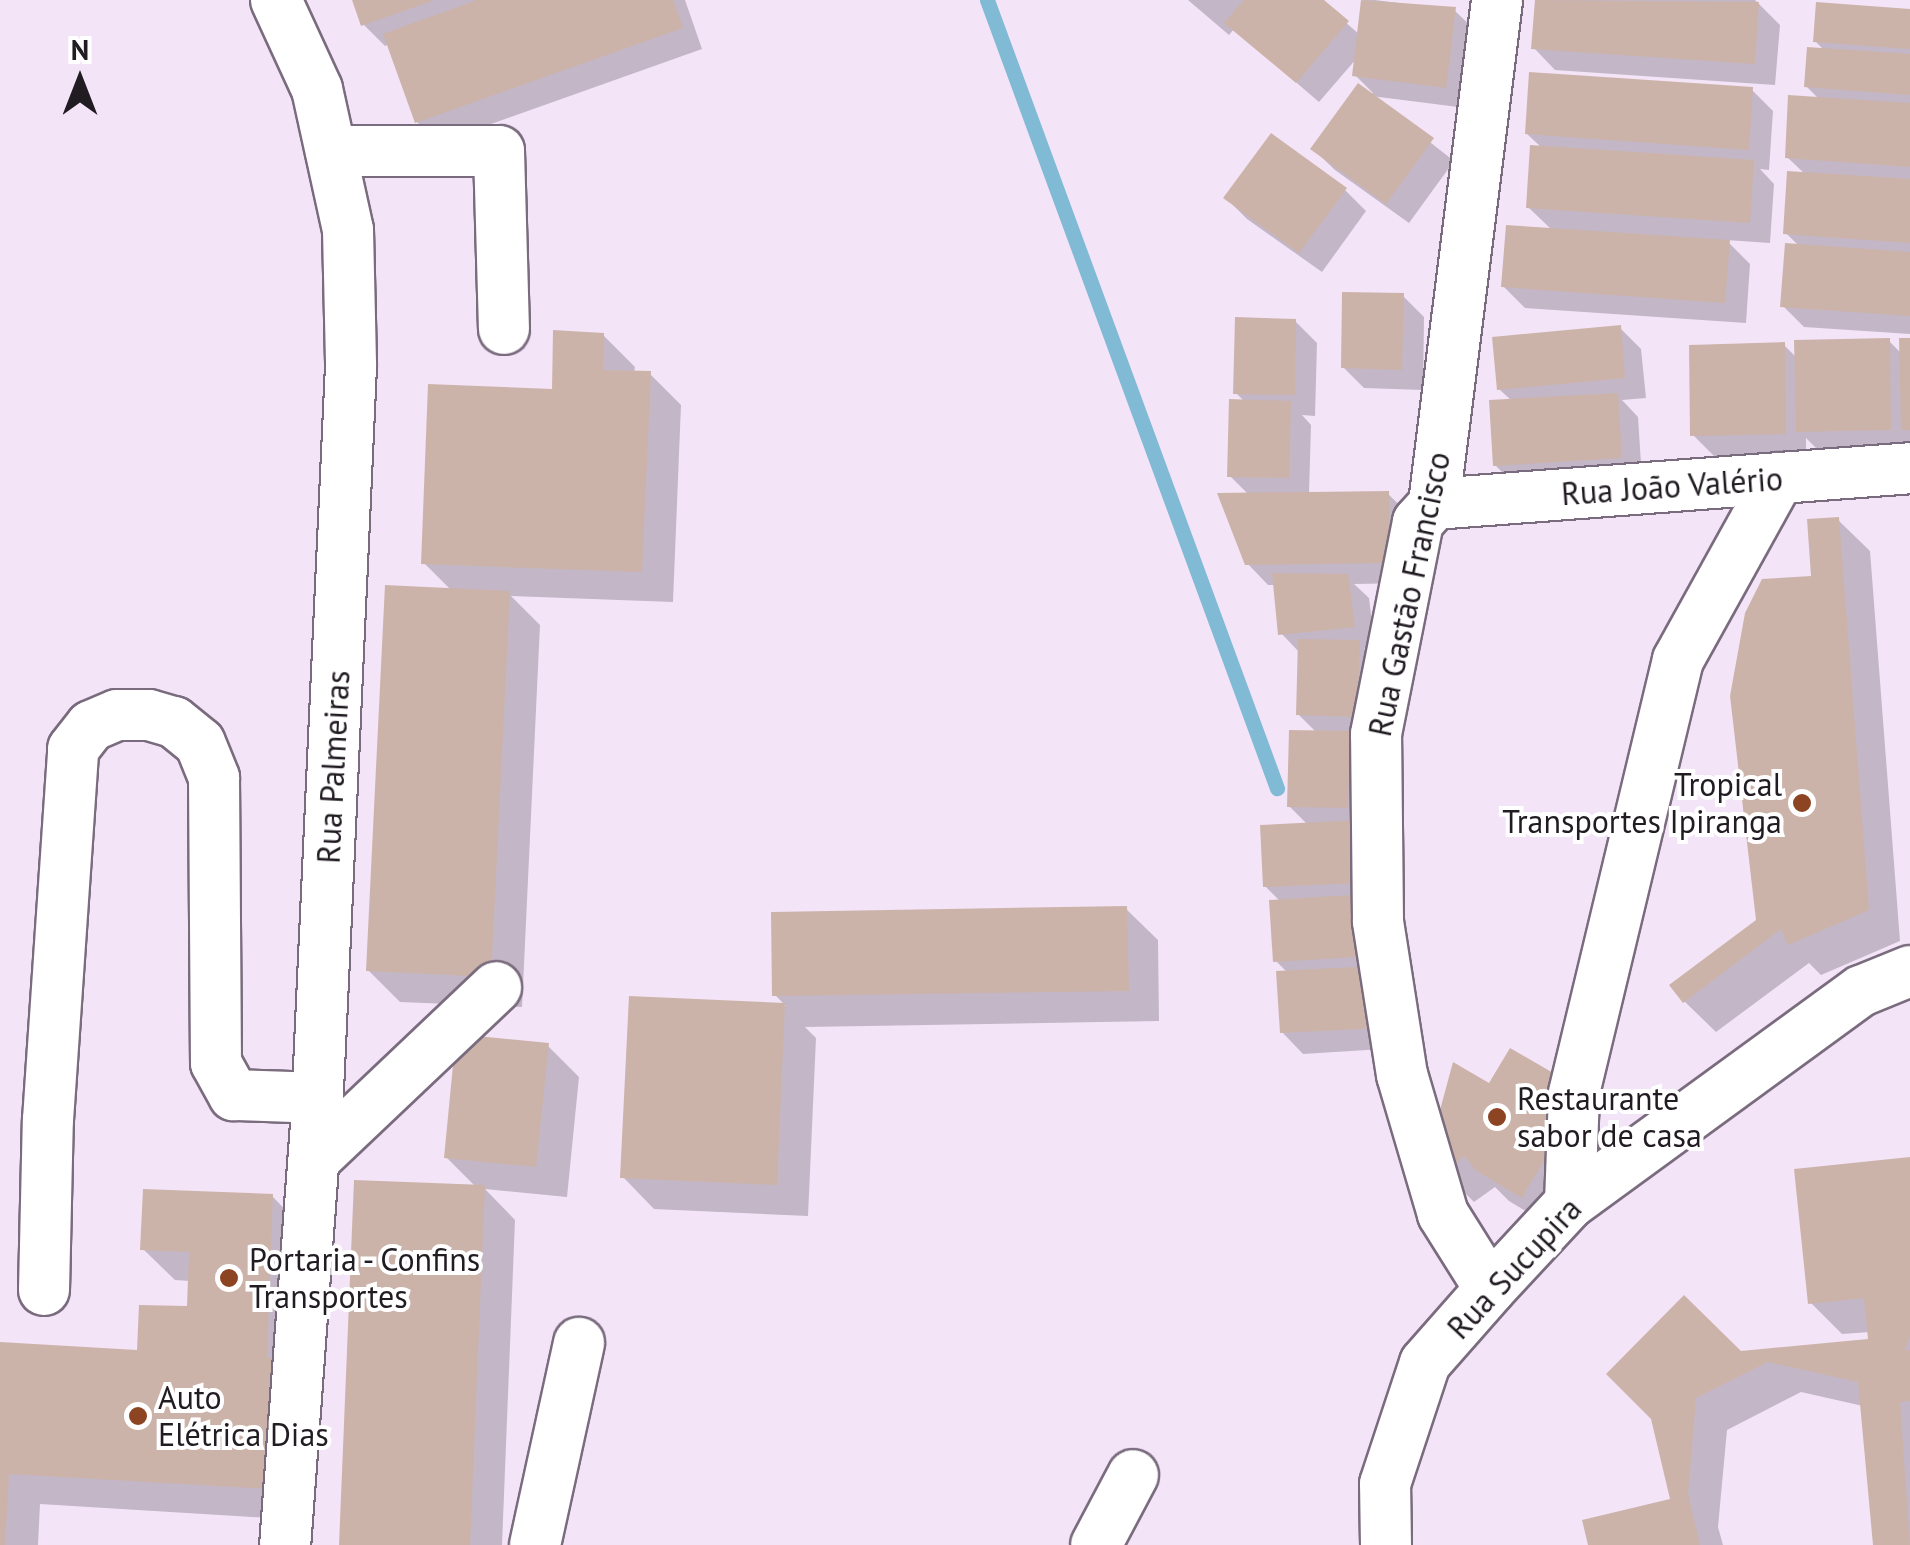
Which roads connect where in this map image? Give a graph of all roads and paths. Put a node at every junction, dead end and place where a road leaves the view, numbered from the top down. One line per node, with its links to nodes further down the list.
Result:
1 (276, 0): 3 (street, Rua Palmeiras)
2 (1497, 0): 7 (street, Rua Gastão Francisco)
3 (331, 150): 4 (street); 10 (street, Rua Palmeiras)
4 (504, 328)
5 (1910, 468): 6 (street, Rua João Valério)
6 (1779, 478): 7 (street, Rua João Valério); 12 (street)
7 (1434, 504): 14 (street, Rua Gastão Francisco)
8 (1910, 971): 12 (street, Rua Sucupira)
9 (496, 987): 11 (street)
10 (318, 1098): 11 (street, Rua Palmeiras); 13 (street)
11 (314, 1160): 17 (street, Rua Palmeiras)
12 (1570, 1203): 14 (street, Rua Sucupira)
13 (44, 1290)
14 (1490, 1290): 20 (street, Rua Sucupira)
15 (579, 1342): 18 (street)
16 (1133, 1474): 19 (street)
17 (285, 1545)
18 (535, 1545)
19 (1096, 1545)
20 (1386, 1545)

